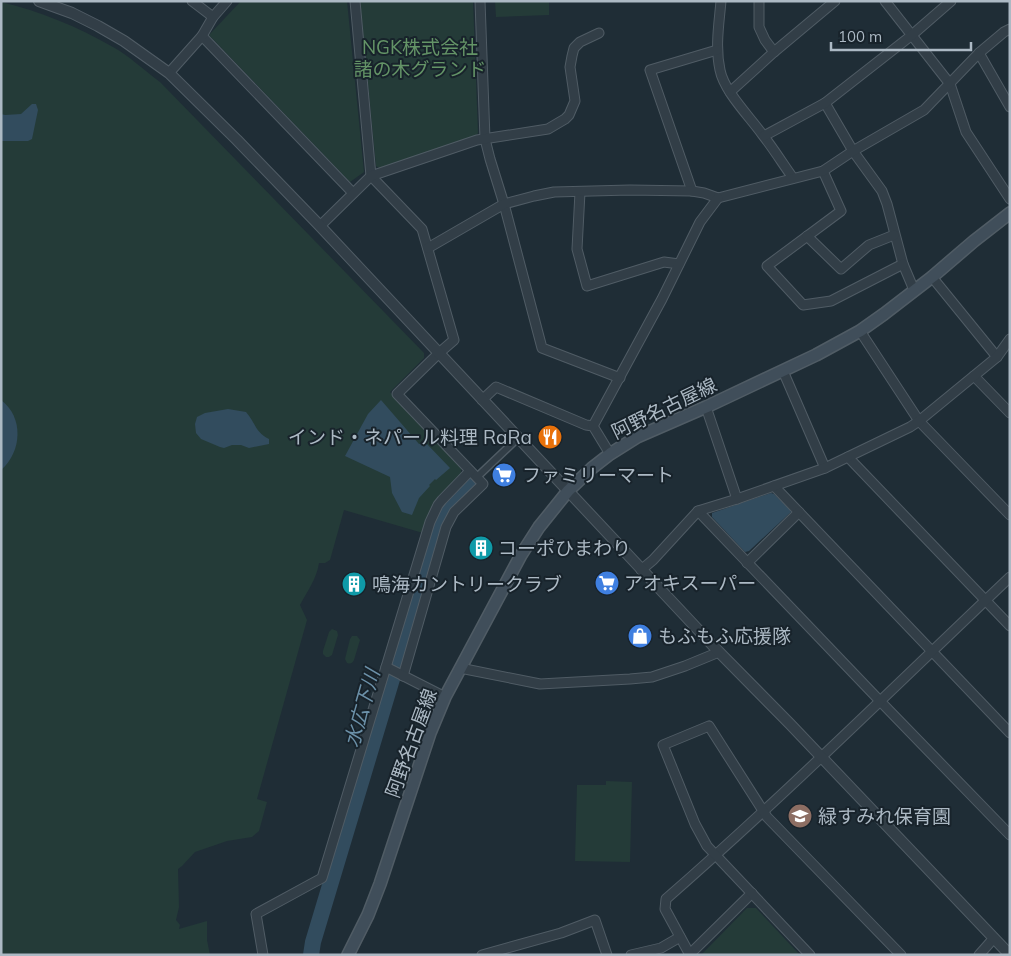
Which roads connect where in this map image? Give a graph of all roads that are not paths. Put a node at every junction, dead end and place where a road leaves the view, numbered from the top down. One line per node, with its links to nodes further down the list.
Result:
1 (39, 1): 19 (street)
2 (192, 1): 11 (street)
3 (227, 1): 11 (street)
4 (355, 1): 28 (street)
5 (480, 1): 25 (street)
6 (722, 1): 16 (street)
7 (759, 1): 17 (street)
8 (835, 1): 17 (street)
9 (884, 1): 14 (street)
10 (951, 1): 14 (street)
11 (213, 16): 15 (street)
12 (1010, 29): 18 (street)
13 (599, 33): 25 (street)
14 (912, 35): 20 (street); 22 (street)
15 (202, 36): 19 (street); 32 (street)
16 (717, 50): 21 (street); 30 (street)
17 (774, 52): 21 (street)
18 (979, 53): 20 (street); 23 (street)
19 (169, 72): 37 (street)
20 (950, 84): 26 (street); 34 (street)
21 (730, 92): 24 (street)
22 (825, 103): 24 (street); 26 (street)
23 (1010, 107)
24 (764, 136): 29 (street)
25 (485, 139): 28 (street); 35 (street)
26 (852, 152): 27 (street); 38 (street)
27 (823, 171): 29 (street); 39 (street)
28 (371, 176): 32 (street); 40 (street)
29 (793, 178): 33 (street)
30 (692, 191): 31 (street); 33 (street)
31 (580, 192): 35 (street); 41 (street)
32 (353, 194): 37 (street)
33 (718, 198): 41 (street)
34 (1010, 199)
35 (504, 204): 40 (street); 51 (street)
36 (1010, 213): 43 (main road, 阿野名古屋線)
37 (320, 226): 47 (street)
38 (894, 235): 39 (street); 42 (street)
39 (807, 236): 42 (street)
40 (428, 248): 47 (street)
41 (679, 264): 51 (street)
42 (903, 264): 44 (street)
43 (932, 277): 44 (main road, 阿野名古屋線); 48 (street)
44 (914, 290): 45 (main road, 阿野名古屋線)
45 (860, 331): 49 (main road, 阿野名古屋線); 55 (street)
46 (1010, 339): 48 (street)
47 (439, 353): 52 (street); 61 (street)
48 (998, 357): 50 (street)
49 (783, 371): 53 (main road, 阿野名古屋線); 60 (street)
50 (974, 376): 54 (street); 55 (street)
51 (620, 378): 56 (street)
52 (482, 400): 56 (street); 57 (street)
53 (706, 407): 58 (main road, 阿野名古屋線); 64 (street)
54 (1010, 413)
55 (919, 421): 59 (street); 67 (street)
56 (593, 426): 58 (street)
57 (518, 438): 61 (street); 63 (street)
58 (610, 454): 63 (main road, 阿野名古屋線)
59 (848, 457): 60 (street); 71 (street)
60 (825, 468): 62 (street)
61 (473, 474): 75 (street); 77 (street)
62 (774, 486): 64 (street); 66 (street)
63 (568, 491): 69 (street); 76 (main road, 阿野名古屋線)
64 (737, 499): 65 (street)
65 (698, 511): 68 (street); 69 (street)
66 (799, 512): 68 (street); 74 (street)
67 (1010, 516)
68 (747, 563): 79 (street)
69 (641, 570): 73 (street)
70 (1010, 576): 71 (street)
71 (985, 600): 72 (street); 74 (street)
72 (1010, 626)
73 (718, 652): 76 (street); 81 (street)
74 (932, 652): 79 (street); 80 (street)
75 (387, 668): 77 (street); 89 (street)
76 (460, 668): 78 (main road, 阿野名古屋線)
77 (402, 675): 78 (street)
78 (445, 697): 90 (main road, 阿野名古屋線)
79 (880, 701): 81 (street); 83 (street)
80 (1010, 733)
81 (821, 757): 82 (street); 87 (street)
82 (763, 811): 84 (street); 84 (street); 95 (street)
83 (1010, 835)
84 (717, 855): 85 (street); 86 (street)
85 (752, 893): 88 (street); 94 (street)
86 (680, 937): 88 (street); 93 (street)
87 (994, 938): 96 (street); 97 (street)
88 (690, 954)
89 (263, 955)
90 (348, 955)
91 (482, 955): 92 (street)
92 (607, 955)
93 (631, 955)
94 (810, 955)
95 (901, 955)
96 (979, 955)
97 (1010, 955)

